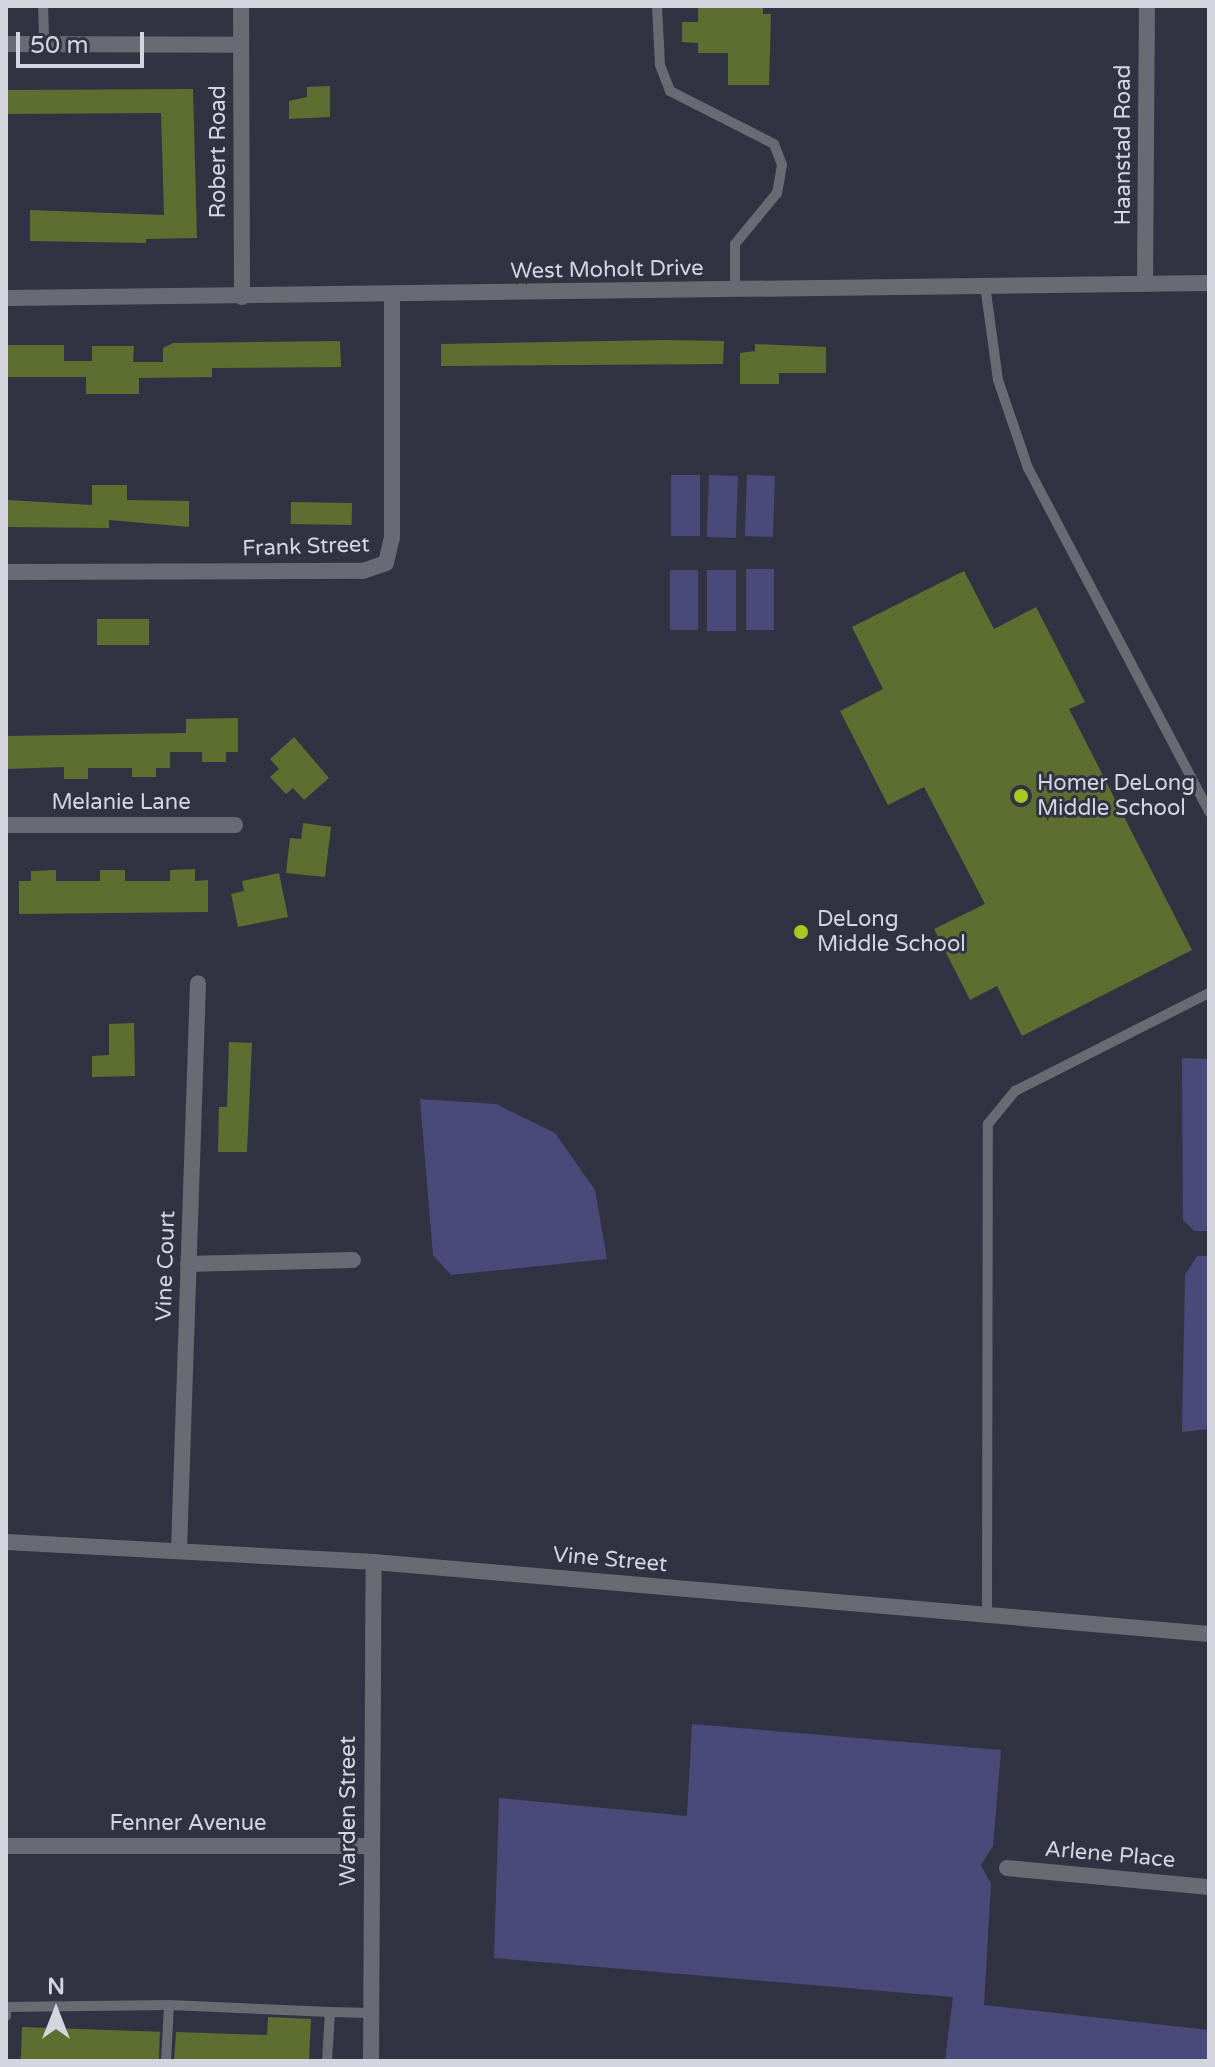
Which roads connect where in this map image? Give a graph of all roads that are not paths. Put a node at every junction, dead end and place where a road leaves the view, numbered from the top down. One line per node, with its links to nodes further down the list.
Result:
1 (43, 6): 6 (lane)
2 (241, 6): 7 (street, Robert Road)
3 (657, 6): 11 (lane)
4 (1147, 6): 8 (street, Haanstad Road)
5 (6, 44): 6 (street)
6 (44, 44): 7 (street)
7 (241, 45): 13 (street, Robert Road)
8 (1145, 283): 9 (street, West Moholt Drive); 10 (street, West Moholt Drive)
9 (1209, 283)
10 (985, 285): 11 (street, West Moholt Drive); 16 (lane)
11 (735, 289): 12 (street, West Moholt Drive)
12 (392, 296): 13 (street, West Moholt Drive); 15 (street, Frank Street)
13 (242, 297): 14 (street, West Moholt Drive)
14 (6, 298)
15 (6, 572)
16 (1209, 812)
17 (6, 825): 18 (street, Melanie Lane)
18 (235, 825)
19 (198, 983): 22 (street, Vine Court)
20 (1209, 993): 26 (lane)
21 (353, 1260): 22 (street)
22 (188, 1264): 24 (street, Vine Court)
23 (6, 1542): 24 (street, Vine Street)
24 (179, 1550): 25 (street, Vine Street)
25 (374, 1562): 26 (street, Vine Street); 29 (street, Warden Street)
26 (987, 1613): 27 (street, Vine Street)
27 (1209, 1634)
28 (6, 1846): 29 (street, Fenner Avenue)
29 (370, 1846): 34 (street, Warden Street)
30 (1007, 1868): 31 (street, Arlene Place)
31 (1209, 1887)
32 (169, 2005): 33 (lane); 35 (lane); 36 (lane)
33 (330, 2012): 34 (lane); 37 (lane)
34 (371, 2013): 38 (street, Warden Street)
35 (6, 2016)
36 (166, 2061)
37 (327, 2061)
38 (371, 2061)

